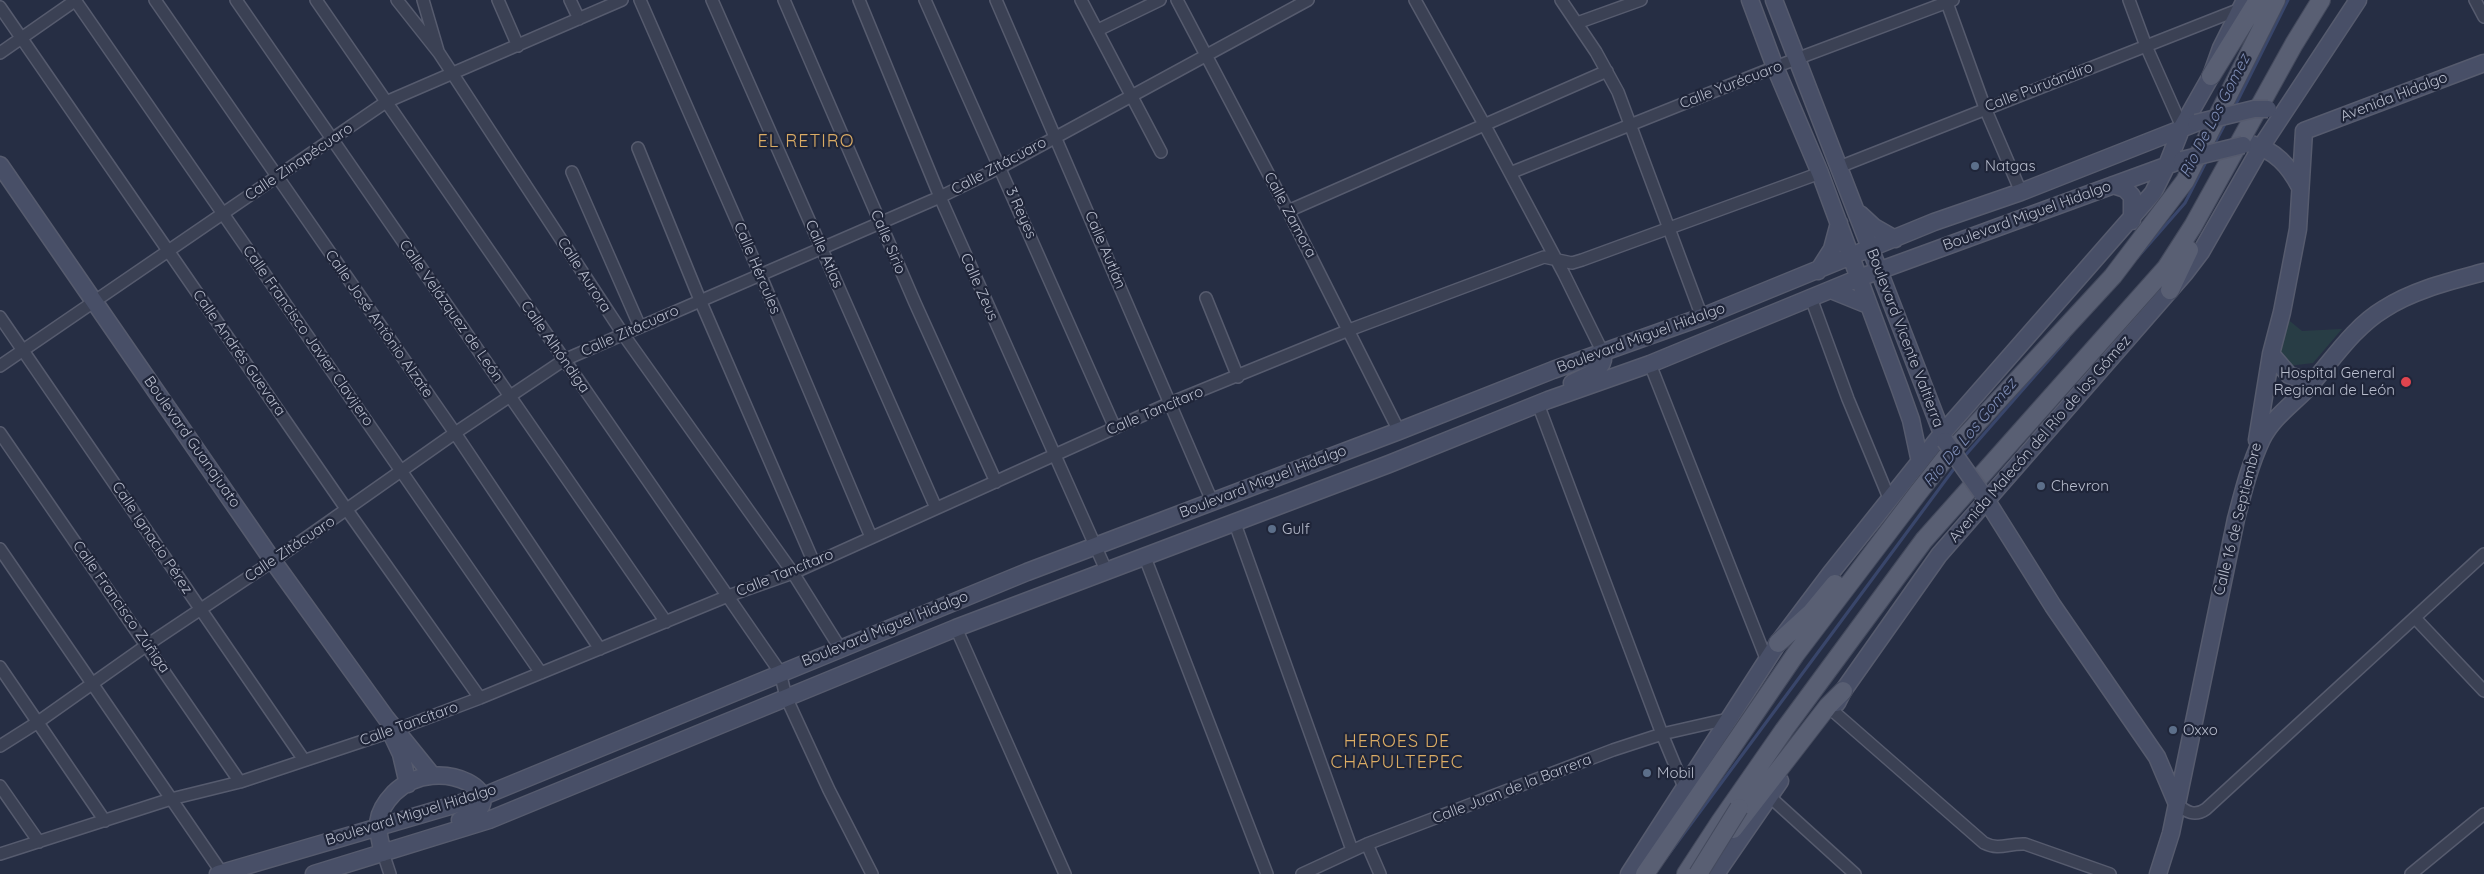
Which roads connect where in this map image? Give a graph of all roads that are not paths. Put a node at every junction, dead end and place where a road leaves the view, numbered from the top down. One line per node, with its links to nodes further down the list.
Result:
1 (75, 0): 38 (street); 78 (street, Calle Francisco Javier Clavijero)
2 (155, 0): 71 (street, Calle José Antônio Alzate)
3 (236, 0): 59 (street, Calle Velázquez de León)
4 (316, 0): 51 (street, Calle Alhóndiga)
5 (397, 0): 42 (street, Calle Aurora)
6 (424, 0): 42 (street)
7 (498, 0): 39 (street)
8 (570, 0): 35 (street)
9 (622, 0): 35 (street, Calle Zinapécuaro)
10 (640, 0): 92 (street, Calle Hércules)
11 (712, 0): 84 (street, Calle Atlas)
12 (784, 0): 80 (street, Calle Sirio)
13 (859, 0): 75 (street, Calle Zeus)
14 (925, 0): 66 (street, 3 Reyes)
15 (996, 0): 58 (street, Calle Autlán)
16 (1081, 0): 37 (street)
17 (1160, 0): 37 (street)
18 (1177, 0): 43 (street, Calle Zamora)
19 (1308, 0): 43 (street, Calle Zitácuaro)
20 (1415, 0): 54 (street)
21 (1561, 0): 36 (street)
22 (1641, 0): 36 (street)
23 (1750, 0): 46 (main road, Boulevard Vicente Valtierra)
24 (1774, 0): 44 (main road, Boulevard Vicente Valtierra)
25 (2129, 0): 40 (street)
26 (2258, 0): 49 (main road)
27 (2276, 0): 135 (main road)
28 (2321, 0): 60 (main road, Avenida Malecón del Río de los Gómez)
29 (2358, 0): 53 (main road, Avenida Malecón del Río de los Gómez)
30 (2475, 0): 34 (street)
31 (1949, 1): 44 (street, Calle Yurécuaro); 52 (street)
32 (2242, 4): 40 (street, Calle Puruándiro); 49 (main road)
33 (0, 6): 38 (street, Calle Andrés Guevara)
34 (2484, 17)
35 (579, 19): 39 (street, Calle Zinapécuaro)
36 (1577, 23): 47 (street)
37 (1098, 30): 50 (street)
38 (21, 38): 41 (street); 86 (street, Calle Andrés Guevara)
39 (518, 46): 48 (street, Calle Zinapécuaro)
40 (2146, 46): 52 (street, Calle Puruándiro); 55 (street)
41 (0, 53)
42 (439, 53): 48 (street, Calle Aurora)
43 (1206, 57): 50 (street, Calle Zitácuaro); 77 (street, Calle Zamora)
44 (1798, 60): 46 (street, Calle Yurécuaro); 67 (main road, Boulevard Vicente Valtierra)
45 (2484, 63): 57 (main road, Avenida Hidalgo)
46 (1775, 67): 56 (street, Calle Yurécuaro); 70 (main road, Boulevard Vicente Valtierra)
47 (1607, 71): 54 (street); 56 (street)
48 (452, 74): 51 (street, Calle Zinapécuaro); 105 (street, Calle Aurora)
49 (2211, 76): 55 (main road)
50 (1131, 95): 58 (street, Calle Zitácuaro); 63 (street)
51 (386, 102): 59 (street, Calle Zinapécuaro); 109 (street, Calle Alhóndiga)
52 (1985, 108): 67 (street, Calle Puruándiro); 74 (street)
53 (2274, 113): 55 (main road, Boulevard Miguel Hidalgo, bridge); 57 (main road); 61 (main road, Avenida Malecón del Río de los Gómez)
54 (1484, 124): 69 (street); 77 (street)
55 (2189, 125): 64 (main road); 74 (main road, Boulevard Miguel Hidalgo)
56 (1629, 126): 69 (street, Calle Yurécuaro); 82 (street)
57 (2304, 131): 73 (main road, Calle 16 de Septiembre)
58 (1056, 136): 66 (street, Calle Zitácuaro); 116 (street, Calle Autlán)
59 (332, 140): 71 (street, Calle Zinapécuaro); 114 (street, Calle Velázquez de León)
60 (2239, 147): 61 (main road, Boulevard Miguel Hidalgo); 64 (main road, Boulevard Miguel Hidalgo, bridge); 95 (main road); 145 (main road, Avenida Malecón del Río de los Gómez)
61 (2261, 147): 73 (main road, Boulevard Miguel Hidalgo); 95 (main road, Avenida Malecón del Río de los Gómez)
62 (638, 148): 98 (street)
63 (1161, 152)
64 (2175, 163): 72 (main road, Boulevard Miguel Hidalgo); 79 (main road)
65 (0, 165): 99 (main road, Boulevard Guanajuato)
66 (1000, 167): 75 (street, Calle Zitácuaro); 119 (street, 3 Reyes)
67 (1839, 167): 76 (main road, Boulevard Vicente Valtierra)
68 (572, 172): 103 (street)
69 (1510, 173): 88 (street)
70 (1820, 173): 81 (main road, Boulevard Vicente Valtierra); 82 (street)
71 (277, 177): 78 (street, Calle Zinapécuaro); 122 (street, Calle José Antônio Alzate)
72 (2113, 185): 79 (main road); 89 (main road, Boulevard Miguel Hidalgo)
73 (2301, 189): 108 (main road, Calle 16 de Septiembre)
74 (2021, 192): 83 (main road, Boulevard Miguel Hidalgo)
75 (940, 197): 80 (street, Calle Zitácuaro); 125 (street, Calle Zeus)
76 (1853, 203): 83 (main road); 85 (main road, Boulevard Vicente Valtierra)
77 (1288, 211): 104 (street, Calle Zamora)
78 (223, 214): 86 (street, Calle Zinapécuaro); 127 (street, Calle Francisco Javier Clavijero)
79 (2132, 220): 123 (main road)
80 (880, 223): 84 (street, Calle Zitácuaro); 128 (street, Calle Sirio)
81 (1839, 223): 87 (main road, Boulevard Vicente Valtierra); 90 (main road)
82 (1670, 228): 88 (street); 102 (street)
83 (1895, 239): 85 (main road, Boulevard Miguel Hidalgo)
84 (822, 248): 92 (street, Calle Zitácuaro); 132 (street, Calle Atlas)
85 (1872, 248): 87 (main road, Boulevard Miguel Hidalgo); 89 (main road, Boulevard Vicente Valtierra)
86 (169, 250): 99 (street, Calle Zinapécuaro); 133 (street, Calle Andrés Guevara)
87 (1851, 256): 90 (main road, Boulevard Miguel Hidalgo); 93 (main road, Boulevard Vicente Valtierra)
88 (1555, 259): 104 (street, Calle Tancítaro); 107 (street)
89 (1880, 270): 93 (main road, Boulevard Miguel Hidalgo); 117 (main road, Boulevard Vicente Valtierra)
90 (1818, 271): 102 (main road, Boulevard Miguel Hidalgo)
91 (2484, 272): 113 (main road)
92 (760, 274): 98 (street, Calle Zitácuaro); 136 (street, Calle Hércules)
93 (1859, 278): 94 (main road, Boulevard Miguel Hidalgo); 100 (main road, Boulevard Vicente Valtierra)
94 (1831, 290): 97 (main road, Boulevard Miguel Hidalgo); 100 (main road)
95 (2170, 290): 129 (main road, Avenida Malecón del Río de los Gómez)
96 (1206, 298): 112 (street)
97 (1811, 298): 110 (main road, Boulevard Miguel Hidalgo); 130 (street)
98 (700, 300): 103 (street, Calle Zitácuaro); 142 (street)
99 (94, 301): 106 (street, Calle Zinapécuaro); 141 (main road, Boulevard Guanajuato)
100 (1868, 305): 118 (main road, Boulevard Vicente Valtierra)
101 (0, 317): 106 (street, Calle Ignacio Pérez)
102 (1702, 317): 107 (main road, Boulevard Miguel Hidalgo)
103 (640, 327): 105 (street, Calle Zitácuaro)
104 (1349, 330): 112 (street, Calle Tancítaro); 120 (street, Calle Zamora)
105 (623, 334): 109 (street, Calle Zitácuaro); 144 (street, Calle Aurora)
106 (23, 350): 111 (street, Calle Zinapécuaro); 147 (street, Calle Ignacio Pérez)
107 (1603, 353): 115 (main road); 120 (main road, Boulevard Miguel Hidalgo)
108 (2271, 354): 113 (main road); 124 (main road, Calle 16 de Septiembre)
109 (564, 360): 114 (street, Calle Zitácuaro); 146 (street, Calle Alhóndiga)
110 (1650, 364): 115 (main road, Boulevard Miguel Hidalgo); 155 (street)
111 (0, 366)
112 (1238, 377): 116 (street, Calle Tancítaro)
113 (2312, 383): 124 (main road)
114 (510, 396): 122 (street, Calle Zitácuaro); 149 (street, Calle Velázquez de León)
115 (1543, 402): 134 (main road, Boulevard Miguel Hidalgo); 168 (street)
116 (1170, 403): 119 (street, Calle Tancítaro); 131 (street, Calle Autlán)
117 (1933, 413): 118 (main road); 123 (main road, Boulevard Vicente Valtierra)
118 (1911, 420): 126 (main road, Boulevard Vicente Valtierra)
119 (1115, 428): 125 (street, Calle Tancítaro)
120 (1399, 431): 131 (main road, Boulevard Miguel Hidalgo)
121 (0, 433): 152 (street, Calle Francisco Zúñiga)
122 (456, 433): 127 (street, Calle Zitácuaro); 154 (street, Calle José Antônio Alzate)
123 (1943, 438): 126 (main road); 129 (main road, Boulevard Vicente Valtierra, bridge)
124 (2258, 448): 179 (main road, Calle 16 de Septiembre)
125 (1054, 455): 128 (street, Calle Tancítaro); 137 (street, Calle Zeus)
126 (1920, 462): 130 (main road)
127 (402, 471): 133 (street, Calle Zitácuaro); 158 (street, Calle Francisco Javier Clavijero)
128 (996, 482): 132 (street, Calle Tancítaro)
129 (1984, 496): 160 (main road, Avenida Malecón del Río de los Gómez); 179 (main road, Boulevard Vicente Valtierra)
130 (1889, 498): 151 (main road)
131 (1212, 501): 137 (main road, Boulevard Miguel Hidalgo)
132 (936, 508): 136 (street, Calle Tancítaro)
133 (347, 510): 141 (street, Calle Zitácuaro); 163 (street, Calle Andrés Guevara)
134 (1234, 521): 140 (main road, Boulevard Miguel Hidalgo); 186 (street)
135 (1896, 524): 151 (main road); 198 (main road)
136 (871, 537): 142 (street, Calle Tancítaro)
137 (1097, 545): 143 (street, Calle Zeus); 153 (main road, Boulevard Miguel Hidalgo)
138 (0, 549): 159 (street)
139 (2484, 554): 148 (street)
140 (1144, 555): 143 (main road, Boulevard Miguel Hidalgo); 194 (street)
141 (273, 561): 147 (street, Calle Zitácuaro); 167 (main road, Boulevard Guanajuato)
142 (814, 563): 144 (street, Calle Tancítaro)
143 (1106, 570): 150 (main road, Boulevard Miguel Hidalgo)
144 (792, 573): 146 (street, Calle Tancítaro); 153 (street, Calle Aurora)
145 (1887, 589): 199 (main road, Avenida Malecón del Río de los Gómez); 201 (main road, bridge)
146 (728, 596): 149 (street, Calle Tancítaro); 157 (street, Calle Alhóndiga)
147 (200, 609): 152 (street, Calle Zitácuaro); 170 (street, Calle Ignacio Pérez)
148 (2414, 618): 161 (street); 179 (street)
149 (666, 622): 154 (street, Calle Tancítaro)
150 (956, 628): 162 (main road, Boulevard Miguel Hidalgo); 193 (street)
151 (1778, 643): 155 (main road)
152 (147, 645): 159 (street, Calle Zitácuaro); 172 (street, Calle Francisco Zúñiga)
153 (840, 648): 157 (main road, Boulevard Miguel Hidalgo)
154 (600, 649): 158 (street, Calle Tancítaro)
155 (1767, 661): 165 (main road)
156 (0, 667): 166 (street)
157 (780, 672): 162 (street, Calle Alhóndiga); 177 (main road, Boulevard Miguel Hidalgo)
158 (541, 674): 163 (street, Calle Tancítaro)
159 (93, 684): 166 (street, Calle Zitácuaro); 178 (street)
160 (1843, 691): 164 (main road, Avenida Malecón del Río de los Gómez); 200 (main road)
161 (2484, 691)
162 (786, 697): 185 (main road, Boulevard Miguel Hidalgo); 192 (street, Calle Alhóndiga)
163 (480, 698): 167 (street, Calle Tancítaro)
164 (1833, 711): 176 (main road, Avenida Malecón del Río de los Gómez); 204 (street)
165 (1728, 719): 168 (street, Calle Juan de la Barrera); 175 (main road)
166 (38, 722): 169 (street, Calle Zitácuaro); 181 (street)
167 (391, 727): 170 (street, Calle Tancítaro); 171 (main road, Boulevard Guanajuato); 173 (main road, Boulevard Guanajuato)
168 (1662, 734): 175 (street); 184 (street, Calle Juan de la Barrera)
169 (0, 746)
170 (304, 760): 172 (street, Calle Tancítaro)
171 (432, 775): 173 (main road); 177 (main road)
172 (240, 782): 178 (street, Calle Tancítaro)
173 (408, 784): 182 (main road)
174 (0, 786): 183 (street)
175 (1684, 787): 197 (main road)
176 (1769, 796): 202 (main road, Avenida Malecón del Río de los Gómez); 203 (street)
177 (481, 797): 182 (main road, Boulevard Miguel Hidalgo); 185 (main road)
178 (171, 799): 181 (street, Calle Tancítaro); 189 (street)
179 (2177, 804): 205 (main road, Calle 16 de Septiembre)
180 (2484, 814): 206 (street)
181 (105, 821): 183 (street, Calle Tancítaro)
182 (377, 827): 187 (main road); 189 (main road, Boulevard Miguel Hidalgo)
183 (39, 842): 188 (street, Calle Tancítaro)
184 (1367, 844): 186 (street, Calle Juan de la Barrera); 196 (street)
185 (400, 846): 187 (main road, Boulevard Miguel Hidalgo)
186 (1352, 850): 195 (street, Calle Juan de la Barrera)
187 (383, 852): 190 (main road, Boulevard Miguel Hidalgo); 191 (street)
188 (0, 854)
189 (220, 873)
190 (314, 874)
191 (390, 874)
192 (872, 874)
193 (1066, 874)
194 (1267, 874)
195 (1302, 874)
196 (1380, 874)
197 (1629, 874)
198 (1645, 874)
199 (1686, 874)
200 (1693, 874)
201 (1698, 874)
202 (1716, 874)
203 (1855, 874)
204 (2110, 874)
205 (2158, 874)
206 (2411, 874)

